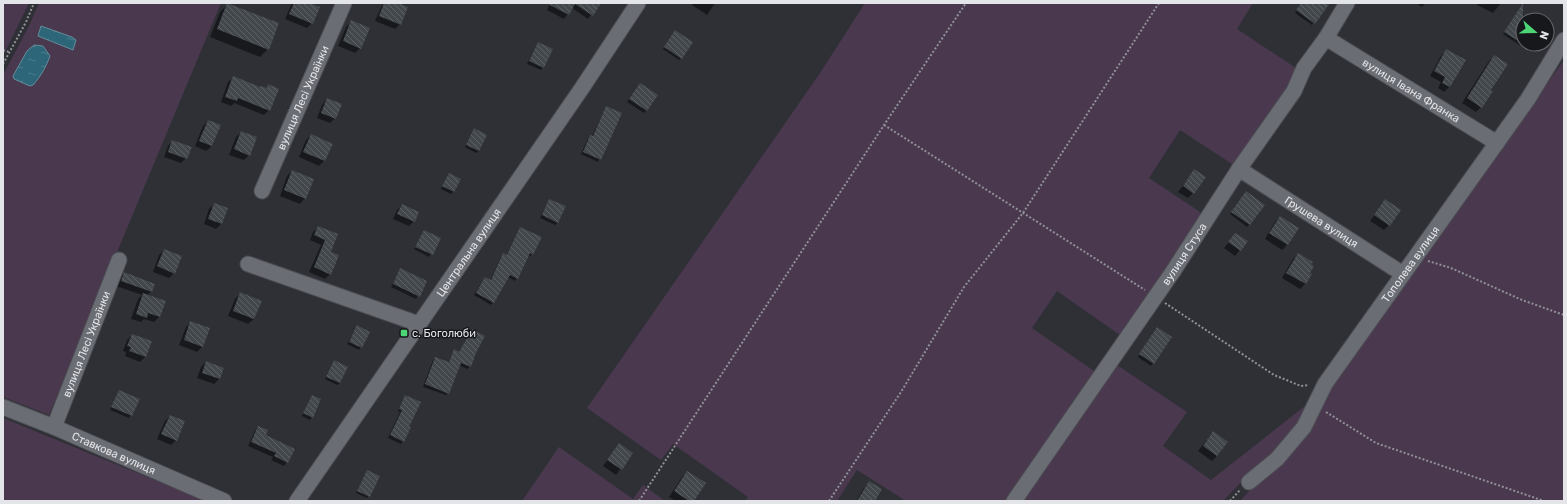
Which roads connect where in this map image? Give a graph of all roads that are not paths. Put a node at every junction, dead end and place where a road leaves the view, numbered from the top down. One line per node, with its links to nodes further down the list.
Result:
1 (344, 3): 8 (street, вулиця Лесі Українки)
2 (638, 3): 12 (street, Центральна вулиця)
3 (1347, 3): 4 (street, вулиця Стуса)
4 (1326, 38): 6 (street, вулиця Івана Франка); 7 (street, вулиця Стуса)
5 (1564, 40): 6 (street, Тополева вулиця)
6 (1496, 143): 11 (street, Тополева вулиця)
7 (1239, 169): 11 (street, Грушева вулиця); 18 (street, вулиця Стуса)
8 (262, 191)
9 (119, 260): 14 (street, вулиця Лесі Українки)
10 (248, 264): 12 (street)
11 (1404, 274): 15 (street, Тополева вулиця)
12 (419, 324): 17 (street, Центральна вулиця)
13 (3, 407): 14 (street, Ставкова вулиця)
14 (54, 427): 16 (street, Ставкова вулиця)
15 (1248, 482)
16 (224, 501)
17 (297, 501)
18 (1014, 501)

